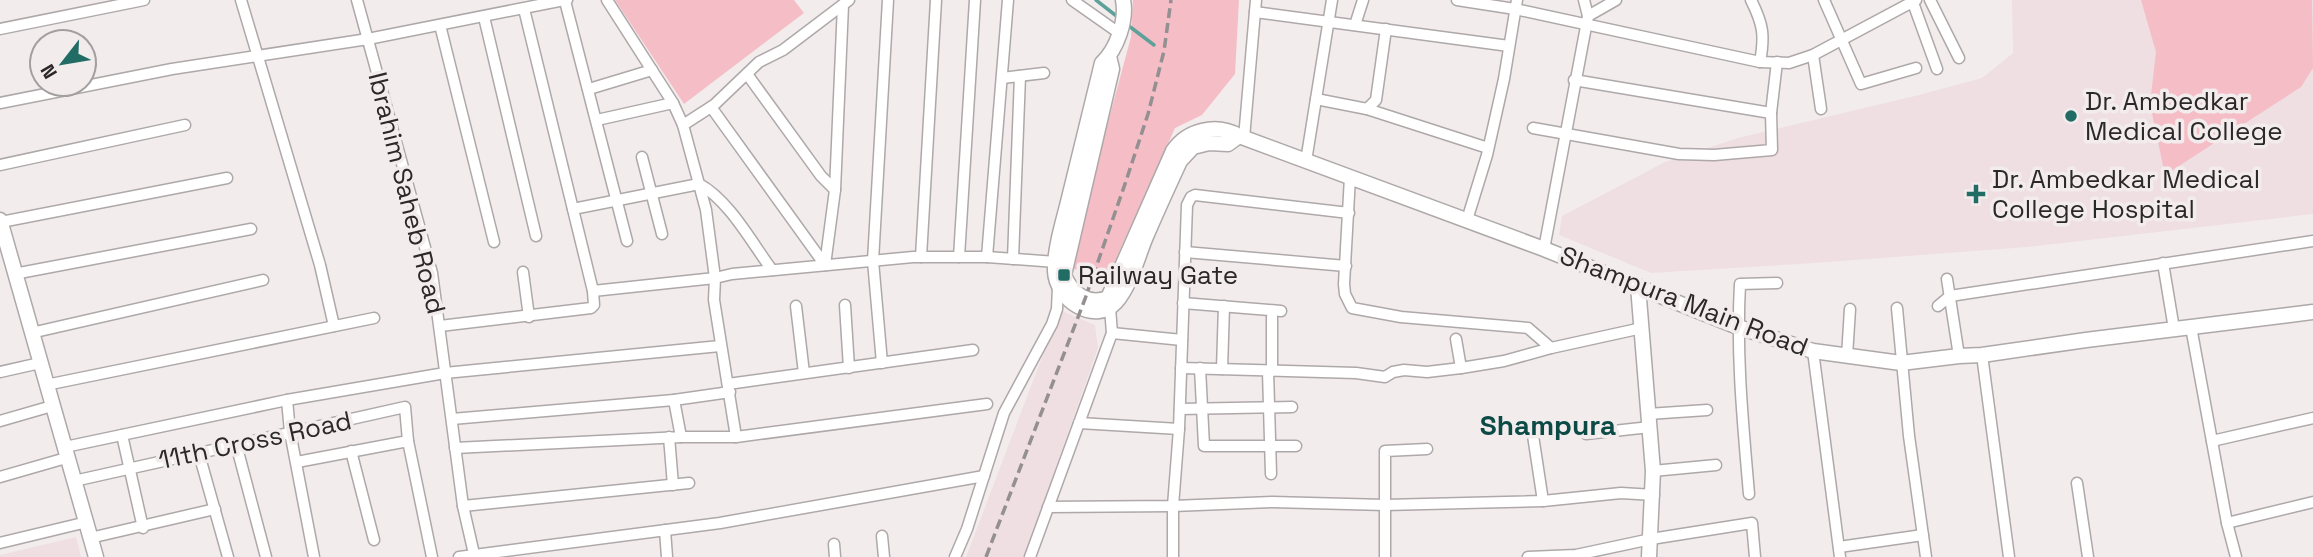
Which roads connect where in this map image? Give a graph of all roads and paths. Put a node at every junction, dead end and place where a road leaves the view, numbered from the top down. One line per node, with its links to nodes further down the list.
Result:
1 (144, 0): 33 (street)
2 (241, 0): 41 (street)
3 (357, 0): 37 (street, Ibrahim Saheb Road)
4 (565, 0): 25 (street); 53 (street)
5 (607, 0): 47 (street)
6 (888, 0): 94 (street)
7 (936, 0): 90 (street)
8 (975, 0): 91 (street)
9 (1008, 0): 51 (street)
10 (1072, 0): 35 (street)
11 (1255, 0): 27 (street)
12 (1332, 0): 30 (street)
13 (1363, 0): 32 (street)
14 (1457, 0): 23 (street)
15 (1584, 0): 29 (street)
16 (1616, 0): 29 (street)
17 (1751, 0): 43 (street)
18 (1824, 0): 36 (street)
19 (1889, 0): 26 (street)
20 (1930, 0): 42 (street)
21 (1913, 1): 26 (street); 46 (street)
22 (846, 2): 49 (street); 74 (street)
23 (1516, 4): 29 (street); 38 (street)
24 (1124, 5): 35 (street, Shampura Main Road)
25 (524, 9): 28 (street); 77 (street)
26 (1895, 11): 36 (street)
27 (1255, 12): 30 (street); 66 (street)
28 (484, 17): 31 (street); 83 (street)
29 (1587, 20): 43 (street); 52 (street)
30 (1328, 22): 32 (street); 54 (street)
31 (440, 25): 37 (street); 87 (street)
32 (1355, 25): 34 (street)
33 (0, 29)
34 (1386, 29): 38 (street); 58 (street)
35 (1120, 30): 40 (street, Shampura Main Road)
36 (1843, 38): 39 (street); 45 (street)
37 (368, 39): 41 (street); 122 (street, Ibrahim Saheb Road)
38 (1510, 46): 67 (street)
39 (1813, 55): 44 (street); 59 (street)
40 (1109, 56): 66 (street, Shampura Main Road); 95 (street, Shampura Main Road)
41 (258, 57): 55 (street); 121 (street)
42 (1959, 58)
43 (1760, 62): 44 (street)
44 (1777, 62): 60 (street)
45 (1916, 68)
46 (1937, 69)
47 (652, 70): 53 (street); 56 (street)
48 (1044, 73): 50 (street)
49 (747, 74): 57 (street); 74 (street)
50 (1020, 76): 51 (street); 93 (street)
51 (1002, 78): 92 (street)
52 (1574, 80): 60 (street); 65 (street)
53 (589, 89): 61 (street)
54 (1316, 99): 58 (street); 69 (street)
55 (0, 103)
56 (673, 103): 61 (street); 63 (street)
57 (711, 107): 63 (street); 97 (street)
58 (1367, 108): 67 (street)
59 (1821, 108)
60 (1771, 113): 65 (street)
61 (597, 120): 76 (street)
62 (185, 125): 70 (street)
63 (683, 125): 73 (street)
64 (1533, 128): 65 (street)
65 (1564, 135): 88 (street)
66 (1241, 137): 69 (street, Shampura Main Road); 115 (street)
67 (1488, 148): 79 (street)
68 (642, 157): 75 (street)
69 (1306, 161): 71 (street, Shampura Main Road)
70 (0, 165)
71 (1350, 177): 78 (street); 79 (street, Shampura Main Road)
72 (227, 178): 80 (street)
73 (699, 184): 75 (street); 99 (street); 102 (street)
74 (835, 190): 97 (street)
75 (652, 194): 76 (street); 82 (street)
76 (617, 201): 77 (street); 85 (street)
77 (573, 209): 108 (street)
78 (1349, 213): 89 (street); 98 (street)
79 (1467, 220): 88 (street, Shampura Main Road)
80 (0, 221): 84 (street)
81 (251, 229): 101 (street)
82 (662, 234)
83 (536, 236)
84 (2, 240): 101 (street)
85 (627, 241)
86 (2313, 241): 96 (street)
87 (494, 242)
88 (1544, 249): 106 (street, Shampura Main Road)
89 (1185, 252): 98 (street); 110 (street)
90 (921, 257): 91 (street); 94 (street)
91 (959, 257): 92 (street)
92 (987, 257): 93 (street)
93 (1013, 259): 95 (street)
94 (873, 261): 97 (street); 139 (street)
95 (1056, 262): 107 (street, Shampura Main Road)
96 (2163, 263): 109 (street); 126 (street)
97 (825, 265): 99 (street)
98 (1346, 266): 132 (street)
99 (772, 270): 102 (street)
100 (523, 272): 119 (street)
101 (14, 274): 127 (street)
102 (715, 278): 108 (street); 131 (street)
103 (1947, 279): 109 (street)
104 (263, 280): 127 (street)
105 (1777, 283): 123 (street)
106 (1638, 286): 123 (street, Shampura Main Road); 125 (street)
107 (1058, 287): 115 (street); 188 (street)
108 (593, 290): 119 (street)
109 (1950, 296): 114 (street); 137 (street)
110 (1184, 303): 113 (street); 130 (street)
111 (845, 305): 141 (street)
112 (796, 306): 149 (street)
113 (1224, 306): 145 (street); 146 (street)
114 (1938, 306)
115 (1110, 308): 128 (street)
116 (1897, 308): 140 (street)
117 (1850, 309): 136 (street)
118 (2313, 312): 124 (street, Shampura Main Road)
119 (529, 317): 122 (street)
120 (374, 318): 121 (street)
121 (334, 326): 150 (street)
122 (440, 326): 148 (street, Ibrahim Saheb Road)
123 (1738, 327): 134 (street, Shampura Main Road); 194 (street)
124 (2190, 327): 126 (street, Shampura Main Road); 174 (street)
125 (1642, 328): 132 (street); 163 (street)
126 (2174, 329): 135 (street, Shampura Main Road)
127 (31, 333): 138 (street)
128 (1112, 333): 130 (street); 165 (street)
129 (1456, 339): 144 (street)
130 (1182, 340): 142 (street)
131 (720, 346): 148 (street); 151 (street)
132 (1551, 348): 144 (street)
133 (973, 350): 139 (street)
134 (1813, 351): 136 (street, Shampura Main Road); 214 (street)
135 (1982, 355): 137 (street, Shampura Main Road); 233 (street)
136 (1847, 356): 140 (street, Shampura Main Road)
137 (1959, 356): 140 (street, Shampura Main Road)
138 (40, 363): 147 (street); 150 (street)
139 (883, 363): 141 (street)
140 (1901, 363): 208 (street)
141 (849, 368): 149 (street)
142 (1181, 368): 143 (street); 158 (street)
143 (1200, 368): 145 (street); 159 (street)
144 (1461, 368): 146 (street)
145 (1222, 369): 146 (street)
146 (1270, 371): 157 (street)
147 (0, 372)
148 (445, 373): 152 (street); 162 (street, Ibrahim Saheb Road)
149 (804, 373): 151 (street)
150 (46, 386): 155 (street)
151 (729, 388): 153 (street); 172 (street)
152 (287, 400): 168 (street); 170 (street)
153 (674, 401): 162 (street); 171 (street)
154 (987, 404): 172 (street)
155 (52, 406): 164 (street); 181 (street)
156 (1292, 407): 157 (street)
157 (1269, 408): 159 (street); 176 (street)
158 (1180, 409): 159 (street); 166 (street)
159 (1202, 409): 176 (street)
160 (1707, 410): 163 (street)
161 (2313, 418): 174 (street)
162 (452, 419): 178 (street, Ibrahim Saheb Road)
163 (1649, 420): 169 (street); 186 (street)
164 (0, 421)
165 (1079, 423): 166 (street); 201 (street)
166 (1179, 429): 200 (street)
167 (1532, 429): 196 (street)
168 (290, 432): 173 (street, 11th Cross Road); 175 (street, 11th Cross Road); 183 (street)
169 (1586, 434)
170 (122, 435): 181 (street); 185 (street)
171 (675, 437): 172 (street); 178 (street); 193 (street)
172 (736, 437)
173 (408, 441): 180 (street); 220 (street)
174 (2212, 441): 204 (street)
175 (236, 444): 182 (street, 11th Cross Road); 218 (street)
176 (1270, 445): 177 (street); 187 (street)
177 (1296, 446)
178 (456, 448): 199 (street, Ibrahim Saheb Road)
179 (1427, 449): 198 (street)
180 (351, 451): 183 (street); 211 (street)
181 (66, 453): 189 (street); 190 (street)
182 (199, 454): 185 (street, 11th Cross Road); 202 (street)
183 (297, 462): 219 (street)
184 (1717, 464): 186 (street)
185 (129, 468): 190 (street, 11th Cross Road); 205 (street)
186 (1653, 471): 195 (street)
187 (1271, 474)
188 (984, 476): 206 (street); 225 (street)
189 (0, 477)
190 (74, 481): 203 (street)
191 (688, 483): 193 (street)
192 (2077, 483): 234 (street)
193 (673, 485): 199 (street)
194 (1749, 494)
195 (1654, 495): 196 (street); 210 (street)
196 (1543, 501): 198 (street)
197 (2313, 502): 204 (street)
198 (1385, 505): 200 (street); 228 (street)
199 (463, 506): 215 (street, Ibrahim Saheb Road)
200 (1173, 506): 201 (street); 227 (street)
201 (1048, 507): 226 (street)
202 (215, 509): 205 (street); 217 (street)
203 (87, 522): 209 (street); 212 (street)
204 (2227, 523): 235 (street)
205 (142, 528): 209 (street)
206 (664, 530): 215 (street); 222 (street)
207 (882, 536): 224 (street)
208 (1923, 536): 214 (street); 232 (street)
209 (90, 538): 216 (street)
210 (1651, 539): 229 (street); 230 (street); 231 (street)
211 (374, 540)
212 (0, 542)
213 (834, 544): 223 (street)
214 (1840, 552)
215 (474, 554): 221 (street)
216 (96, 557)
217 (229, 557)
218 (266, 557)
219 (314, 557)
220 (432, 557)
221 (459, 557)
222 (667, 557)
223 (835, 557)
224 (884, 557)
225 (956, 557)
226 (1030, 557)
227 (1173, 557)
228 (1385, 557)
229 (1528, 557)
230 (1649, 557)
231 (1755, 557)
232 (1926, 557)
233 (2009, 557)
234 (2088, 557)
235 (2236, 557)

